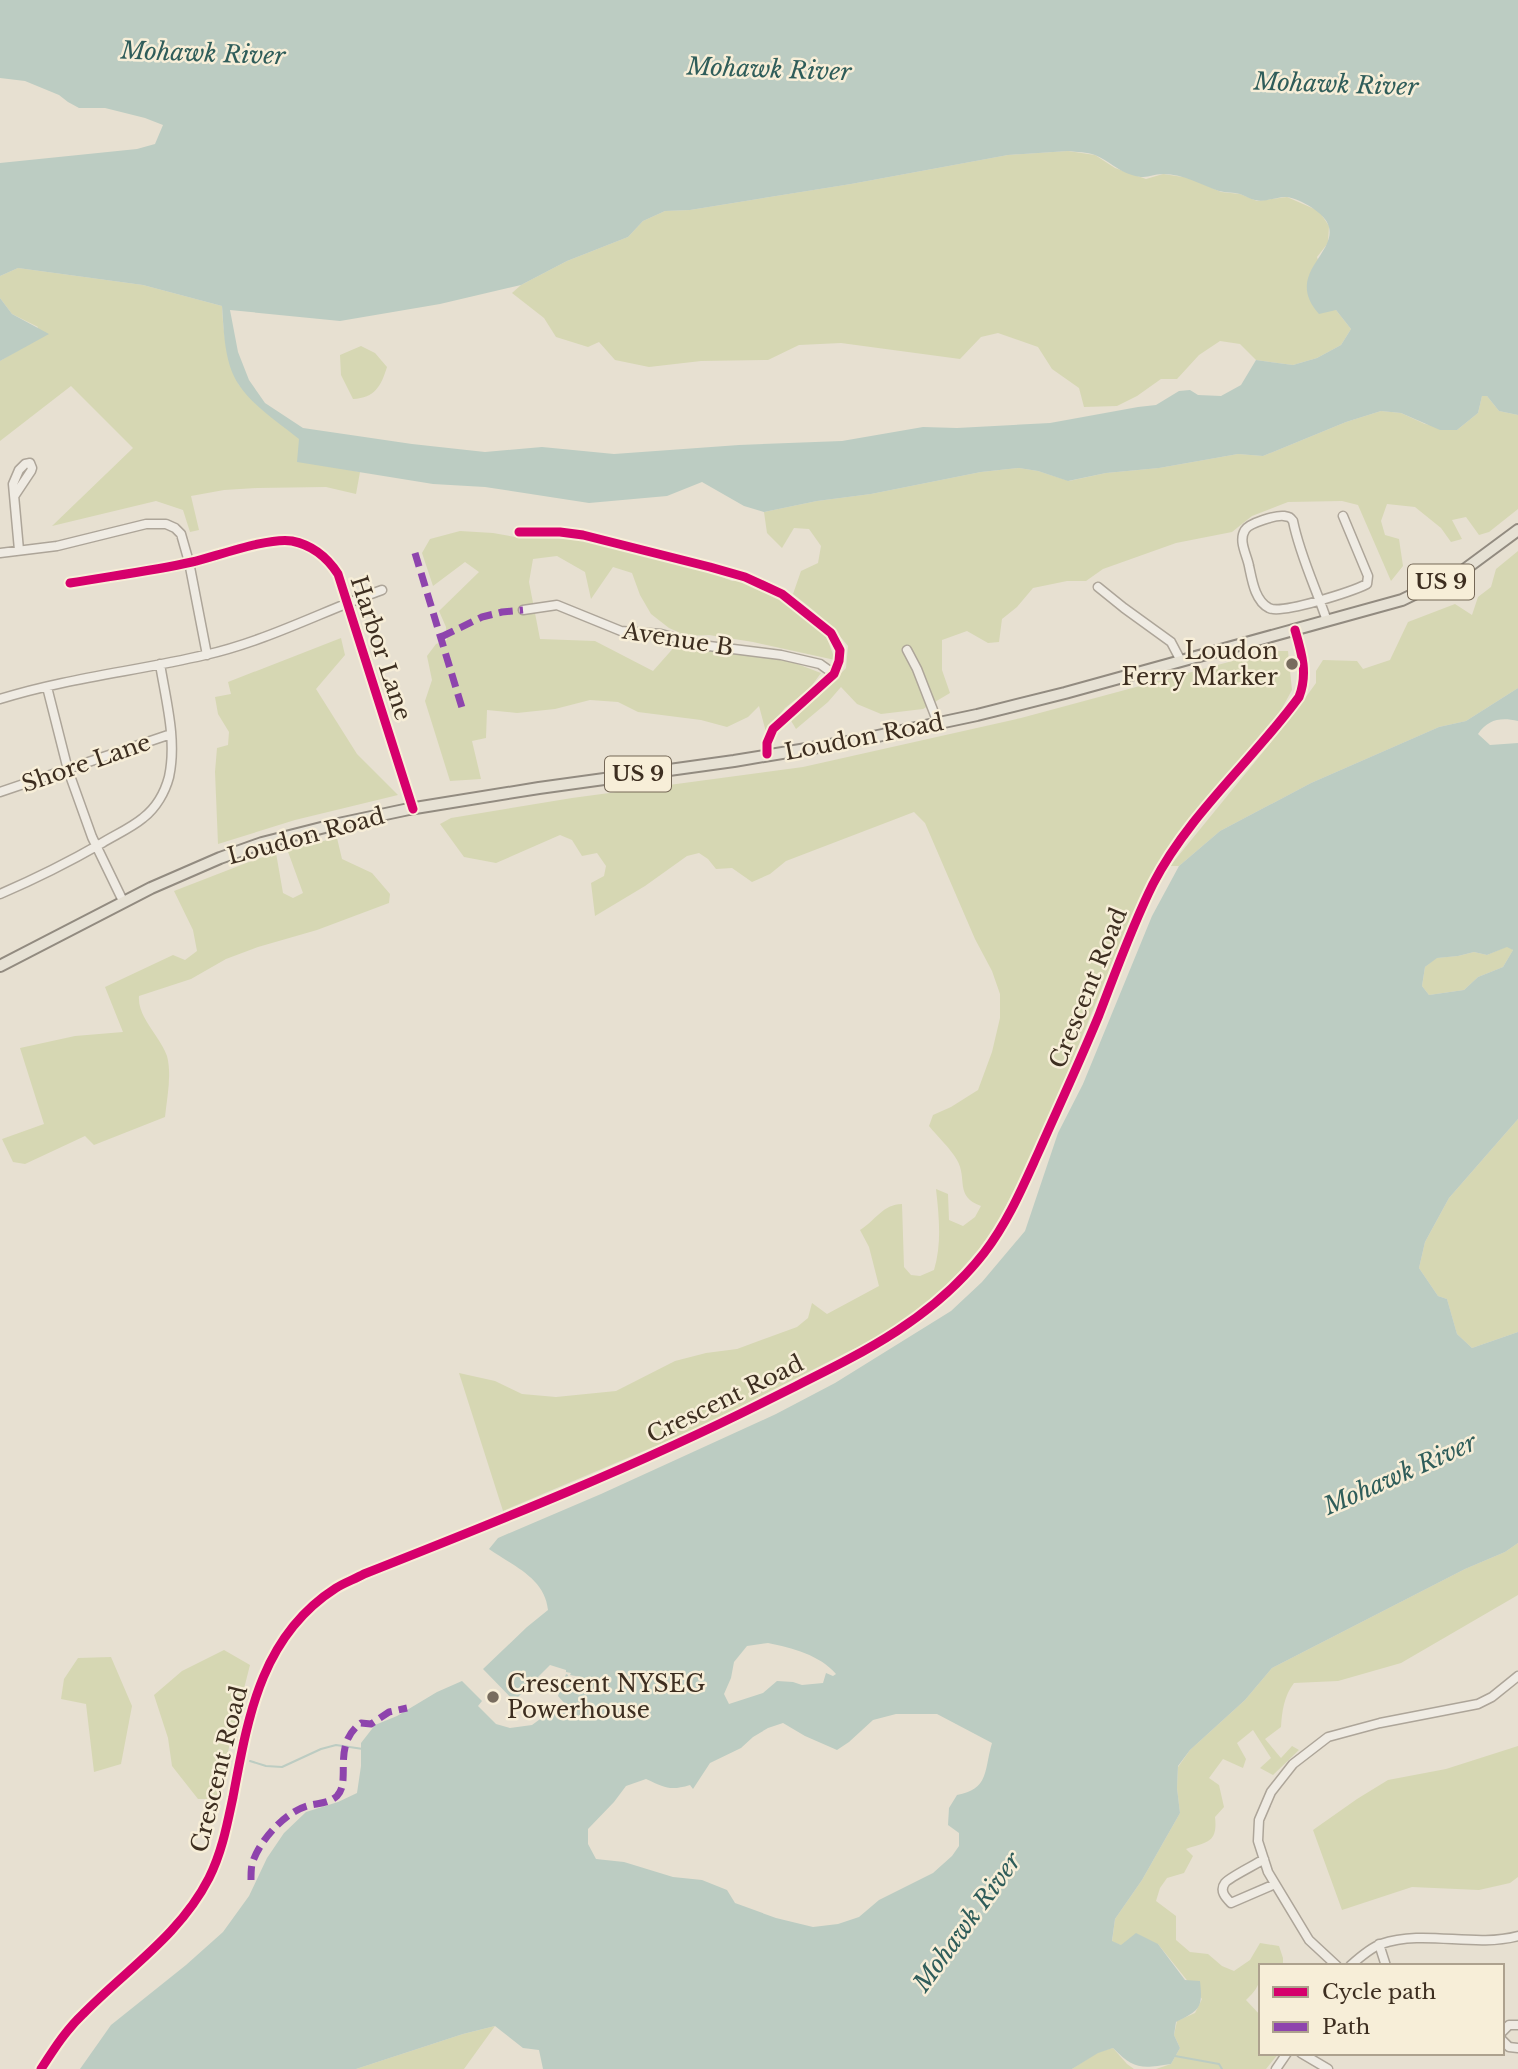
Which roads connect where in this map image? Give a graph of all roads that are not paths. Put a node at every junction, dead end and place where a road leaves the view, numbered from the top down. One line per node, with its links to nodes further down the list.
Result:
1 (15, 495): 5 (street)
2 (1343, 516): 11 (street)
3 (1518, 530): 14 (main road, Loudon Road / US 9)
4 (519, 532): 20 (street)
5 (19, 550): 6 (street); 7 (street)
6 (0, 553)
7 (189, 562): 8 (street, Harbor Lane); 12 (street, Harbor Lane); 17 (street)
8 (70, 583)
9 (1098, 587): 18 (street)
10 (382, 590): 12 (street)
11 (1319, 600): 11 (street); 14 (street)
12 (348, 602): 17 (street); 28 (street, Harbor Lane)
13 (523, 610): 20 (street, Avenue B)
14 (1327, 621): 15 (main road, Loudon Road / US 9)
15 (1295, 630): 18 (main road, Loudon Road / US 9); 42 (street, Crescent Road)
16 (907, 650): 23 (street)
17 (207, 655): 19 (street)
18 (1181, 661): 23 (main road, Loudon Road / US 9)
19 (160, 664): 21 (street); 24 (street)
20 (834, 674): 25 (street)
21 (47, 687): 22 (street); 26 (street)
22 (0, 699)
23 (938, 723): 25 (main road, Loudon Road / US 9)
24 (171, 734): 26 (street, Shore Lane); 29 (street)
25 (767, 754): 28 (main road, Loudon Road / US 9)
26 (68, 770): 27 (street, Shore Lane); 29 (street)
27 (0, 792)
28 (413, 809): 31 (main road, Loudon Road / US 9)
29 (96, 846): 30 (street); 31 (street)
30 (0, 894)
31 (123, 901): 32 (main road, Loudon Road / US 9)
32 (0, 966)
33 (1518, 1676): 34 (street)
34 (1264, 1859): 35 (street); 35 (street)
35 (1275, 1884): 38 (street)
36 (1518, 1936): 37 (street)
37 (1379, 1944): 39 (street); 40 (street)
38 (1335, 1964)
39 (1353, 1964)
40 (1385, 1964)
41 (1304, 2055): 43 (street)
42 (41, 2069)
43 (1328, 2069)

